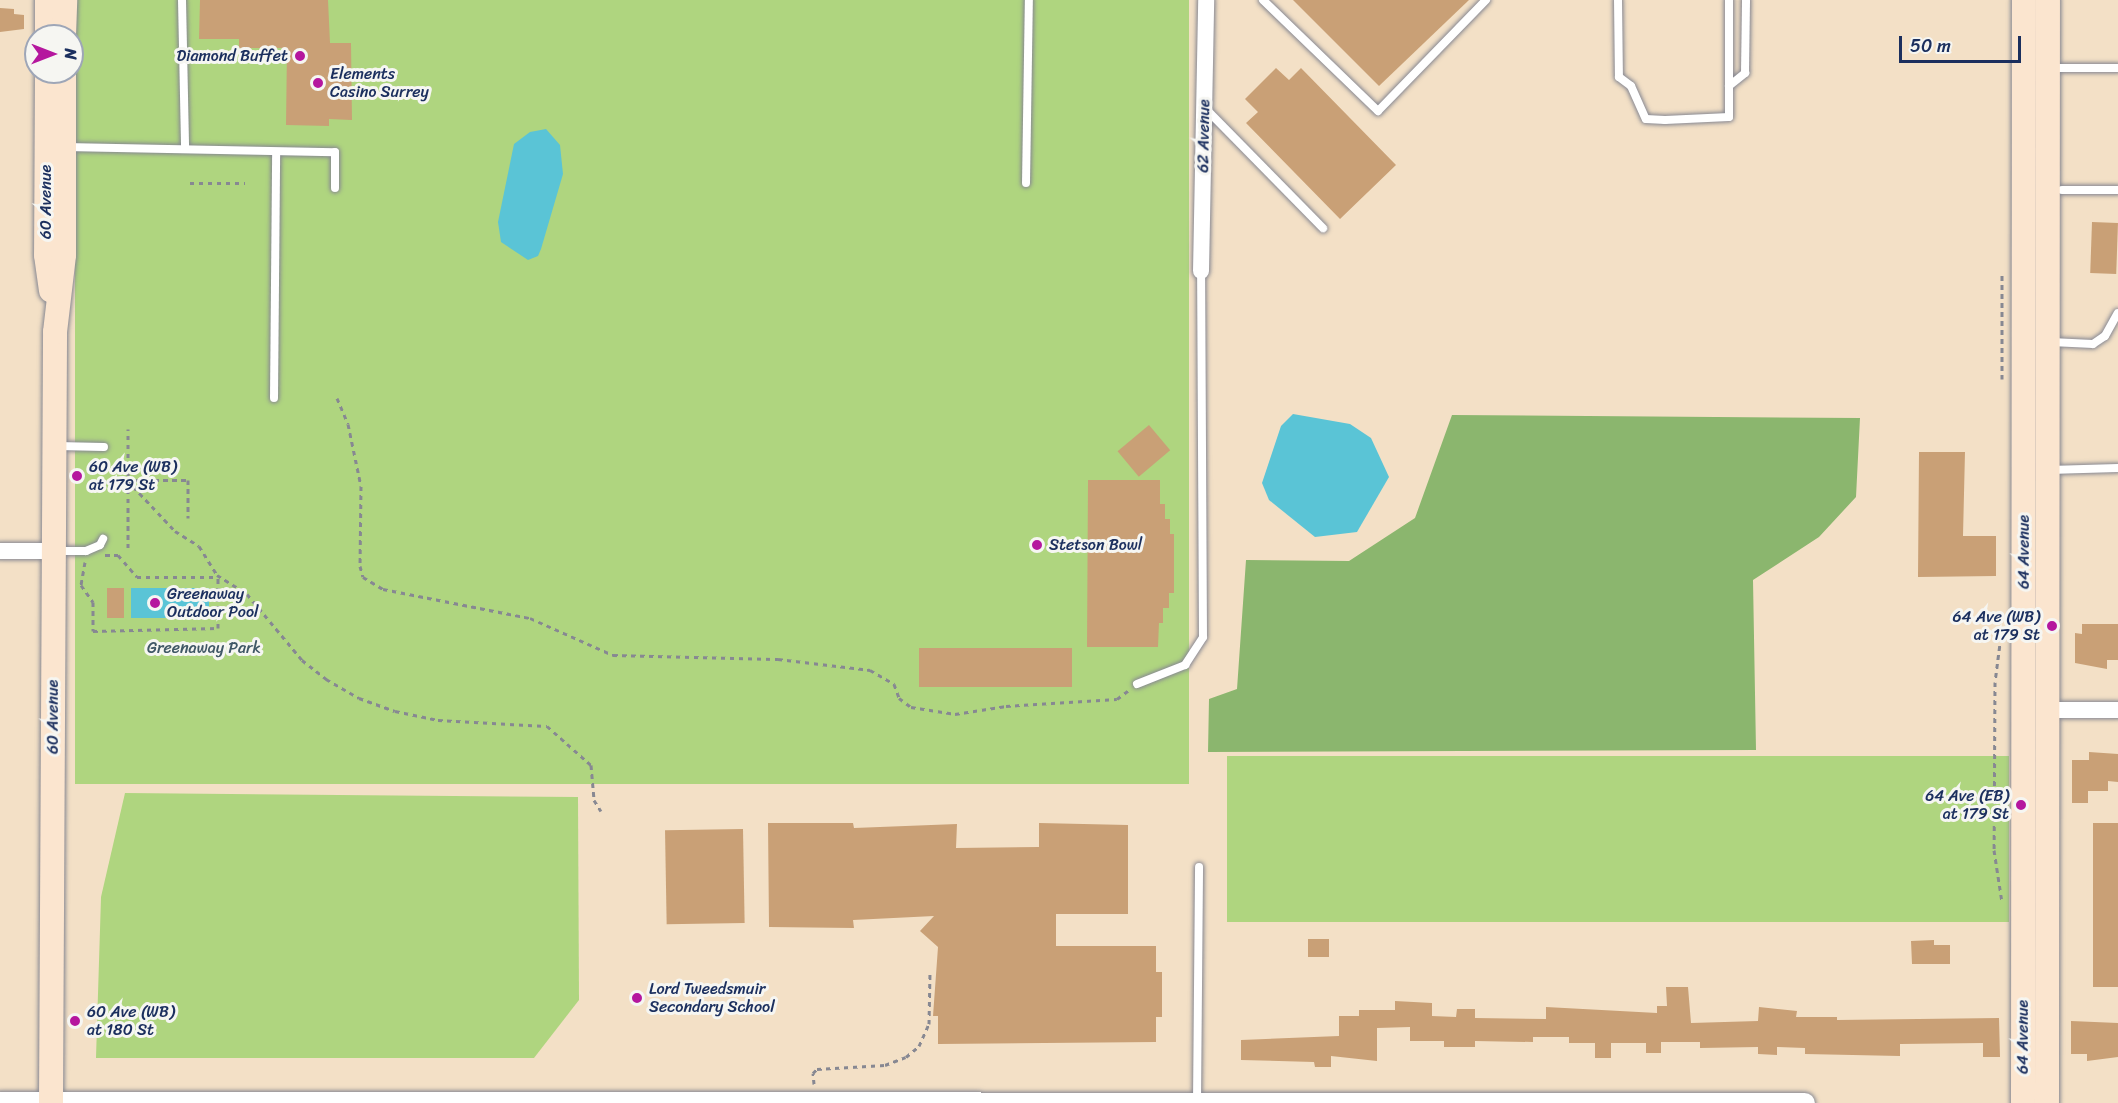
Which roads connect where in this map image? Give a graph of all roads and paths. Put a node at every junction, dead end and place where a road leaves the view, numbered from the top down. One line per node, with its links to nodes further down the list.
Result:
1 (47, 0): 13 (main road)
2 (65, 0): 14 (main road)
3 (182, 0): 22 (lane)
4 (1029, 0): 26 (lane)
5 (1206, 0): 20 (street, 62 Avenue)
6 (1263, 0): 7 (lane)
7 (1485, 0)
8 (1618, 0): 19 (lane)
9 (1729, 0): 19 (lane)
10 (1746, 0): 19 (lane)
11 (2024, 0): 65 (main road, 64 Avenue)
12 (2048, 0): 15 (main road, 64 Avenue)
13 (47, 24)
14 (64, 24)
15 (2048, 68): 16 (lane); 34 (main road, 64 Avenue)
16 (2118, 68)
17 (46, 84): 33 (main road, 60 Avenue)
18 (64, 84): 21 (main road, 60 Avenue)
19 (1729, 86)
20 (1204, 107): 30 (lane); 31 (street, 62 Avenue)
21 (63, 147): 22 (lane); 33 (main road, 60 Avenue)
22 (185, 148): 23 (lane)
23 (276, 152): 27 (lane); 35 (lane)
24 (190, 183): 25 (path)
25 (245, 183)
26 (1026, 183)
27 (335, 188)
28 (2062, 190): 29 (lane)
29 (2118, 190)
30 (1323, 228)
31 (1201, 271): 51 (lane)
32 (2118, 313): 34 (lane)
33 (55, 332): 38 (main road, 60 Avenue)
34 (2048, 342): 41 (main road, 64 Avenue)
35 (274, 398)
36 (337, 398): 51 (path)
37 (128, 429): 42 (path)
38 (55, 446): 39 (lane); 47 (main road, 60 Avenue)
39 (104, 447)
40 (2118, 468): 41 (lane)
41 (2048, 471): 52 (main road, 64 Avenue)
42 (128, 480): 43 (path); 45 (path); 50 (path)
43 (188, 518)
44 (103, 539): 47 (lane)
45 (128, 548)
46 (0, 551): 47 (street)
47 (54, 551): 59 (main road, 60 Avenue)
48 (98, 556): 50 (path)
49 (91, 559): 50 (path)
50 (219, 577): 54 (path)
51 (1137, 684)
52 (2047, 710): 53 (street); 66 (main road, 64 Avenue)
53 (2118, 710)
54 (601, 811)
55 (1199, 867): 63 (lane)
56 (930, 973): 57 (path)
57 (817, 1086)
58 (0, 1102): 59 (street)
59 (51, 1102): 61 (street)
60 (1484, 1102): 63 (street); 64 (street)
61 (801, 1103): 62 (street)
62 (1156, 1103): 63 (street)
63 (1197, 1103)
64 (1804, 1103)
65 (2023, 1103)
66 (2047, 1103)

